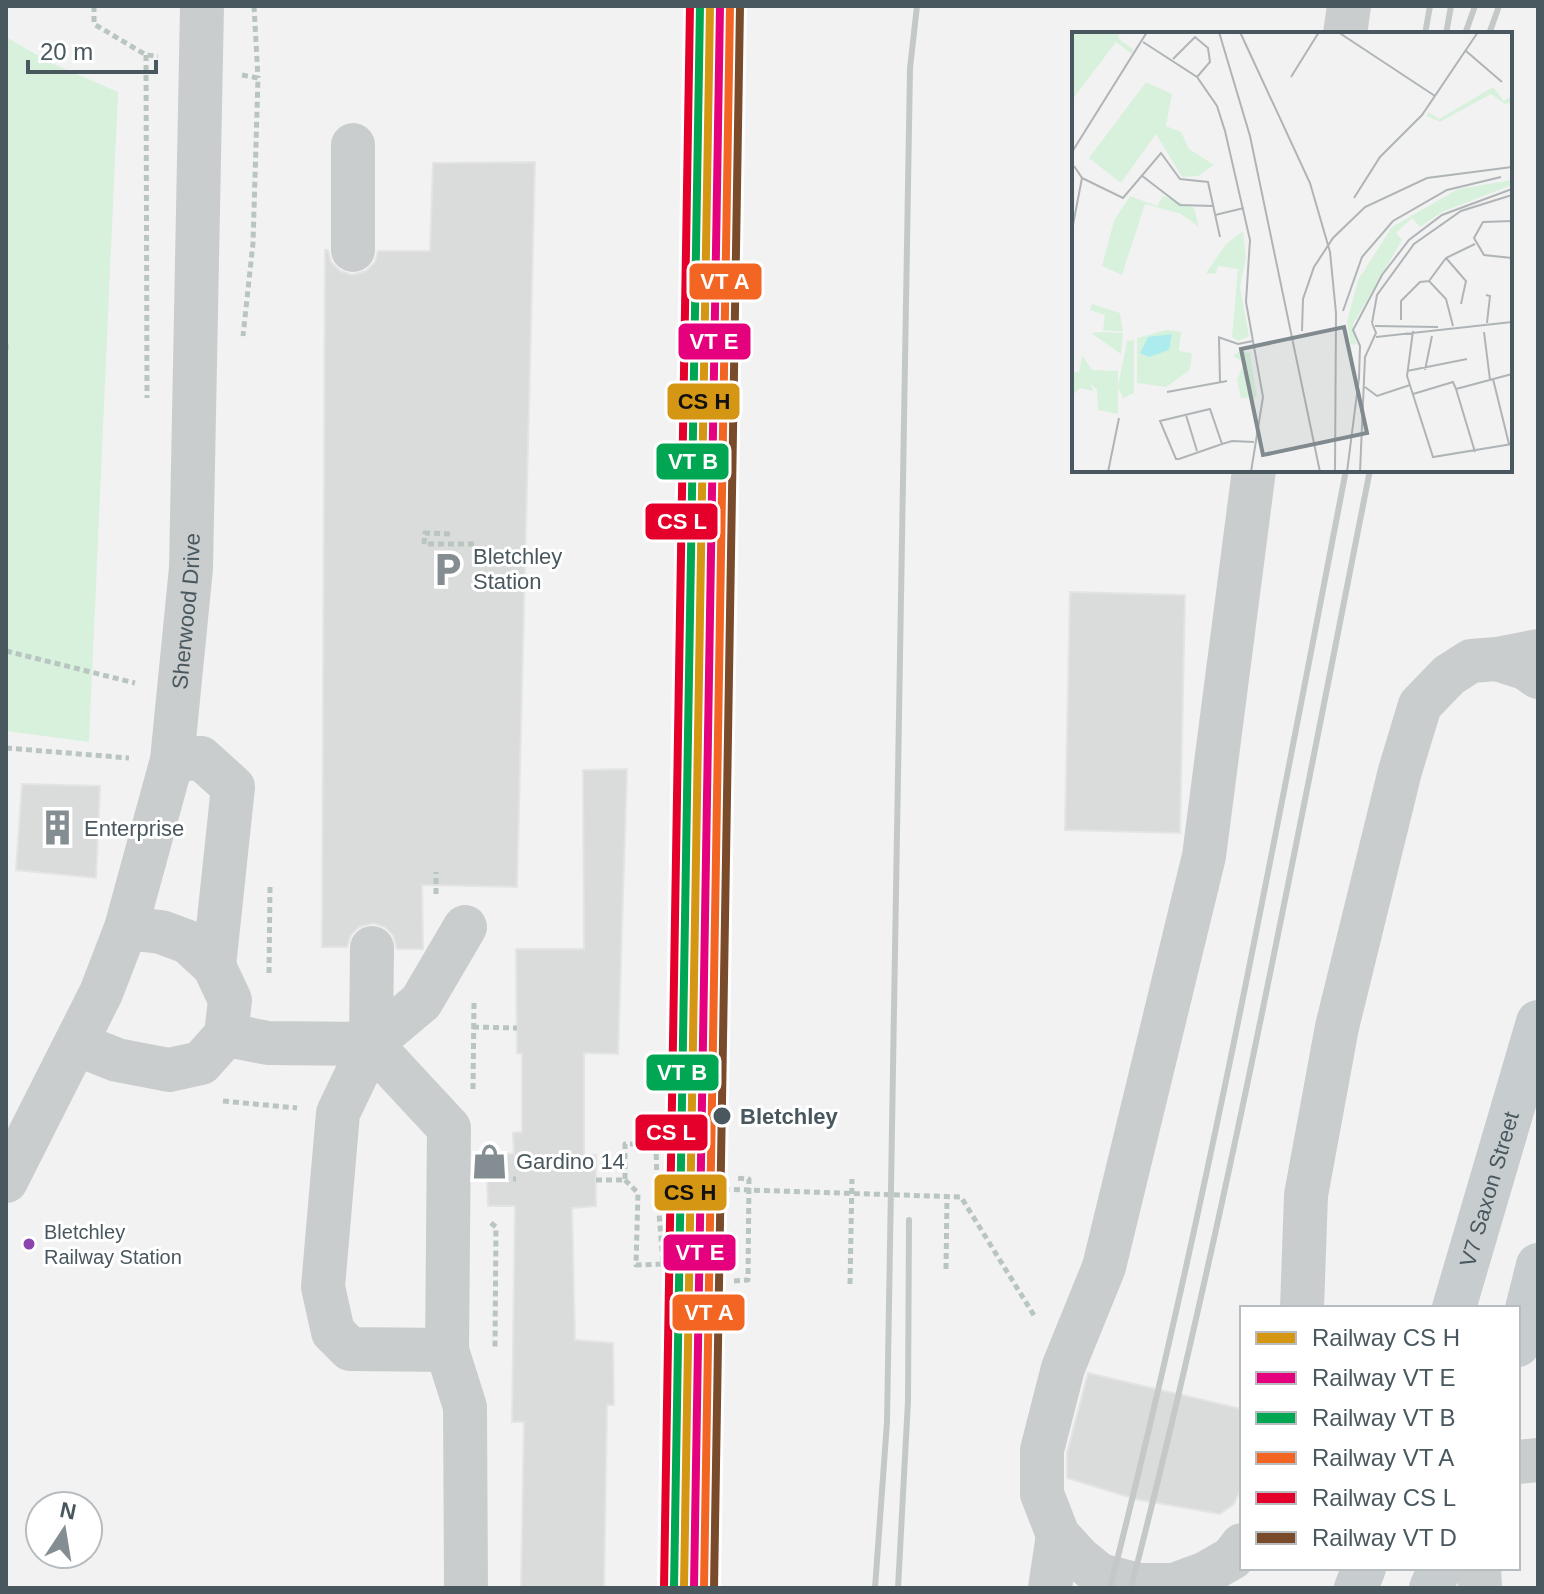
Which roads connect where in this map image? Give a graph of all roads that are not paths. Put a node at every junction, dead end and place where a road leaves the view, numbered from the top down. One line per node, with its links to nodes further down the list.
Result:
1 (202, 6): 9 (street, Sherwood Drive)
2 (1349, 6): 3 (street)
3 (1345, 32)
4 (353, 145): 5 (street)
5 (353, 250)
6 (1254, 472): 24 (street)
7 (1517, 655): 8 (street); 20 (street)
8 (1538, 677)
9 (172, 760): 11 (street, Sherwood Drive); 13 (street)
10 (465, 927): 17 (street)
11 (126, 928): 13 (street); 16 (street, Sherwood Drive)
12 (372, 948): 17 (street)
13 (214, 966): 15 (street)
14 (1538, 1022): 21 (main road, V7 Saxon Street)
15 (226, 1035): 16 (street); 17 (street)
16 (77, 1044): 18 (street, Sherwood Drive)
17 (371, 1044): 23 (street); 23 (street)
18 (6, 1181)
19 (1538, 1265): 22 (main road)
20 (1302, 1306)
21 (1455, 1306)
22 (1520, 1337)
23 (447, 1350): 26 (street)
24 (1058, 1535): 25 (street); 27 (street)
25 (1231, 1564)
26 (466, 1588)
27 (1050, 1588)

